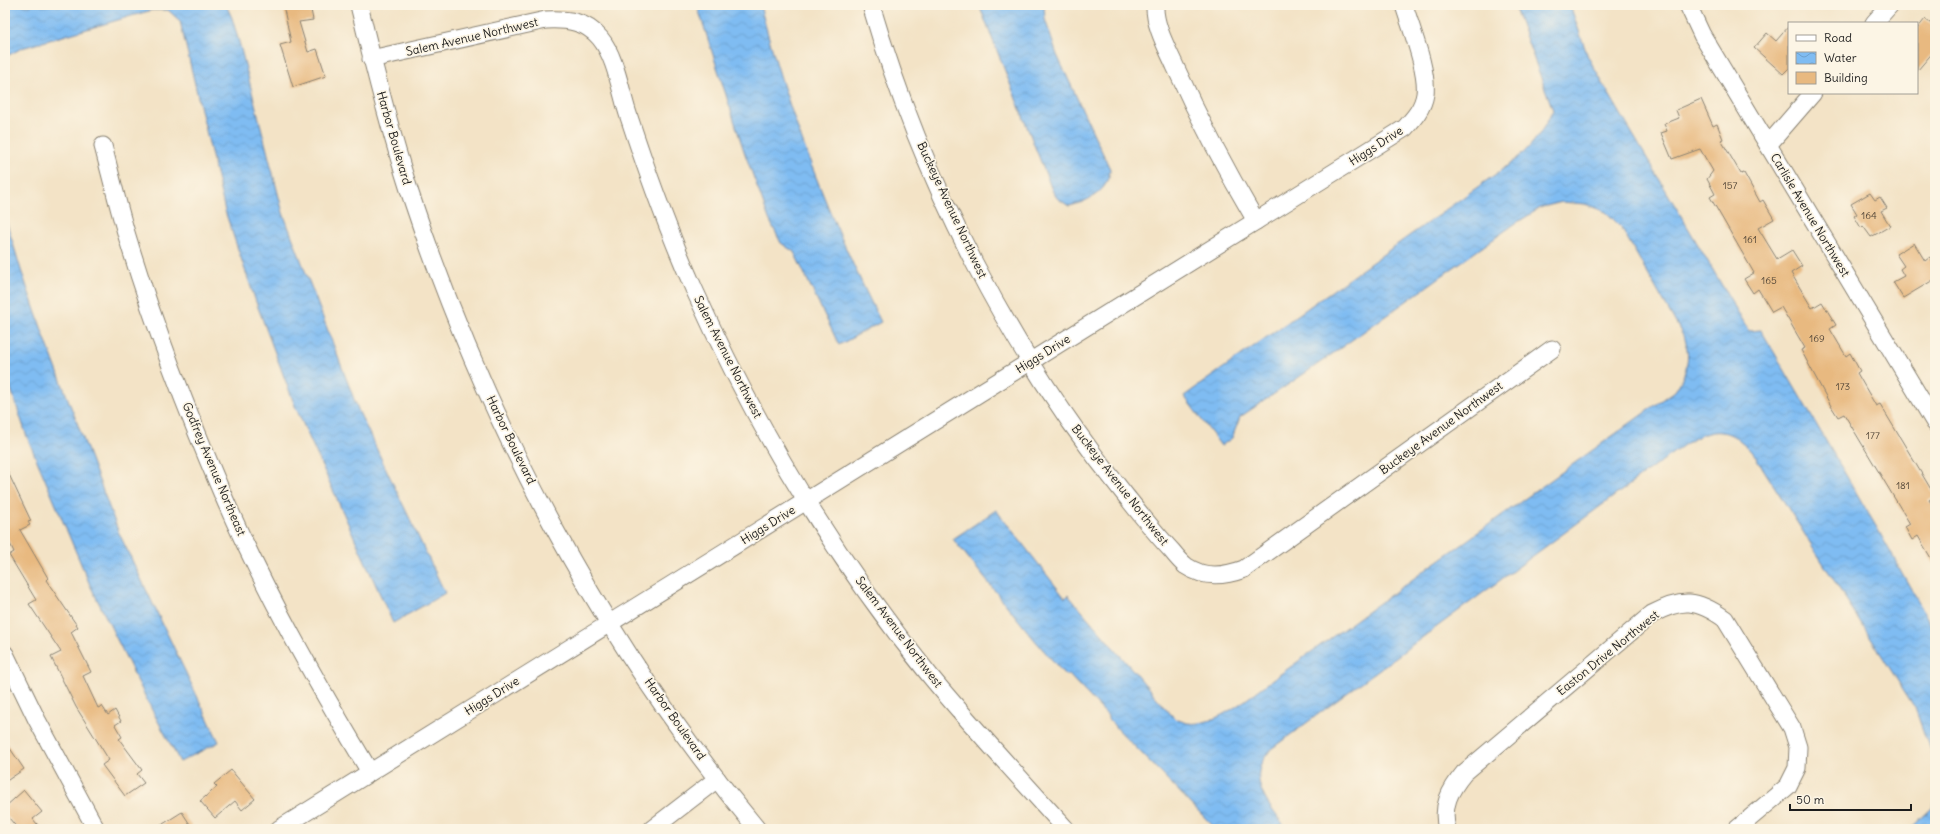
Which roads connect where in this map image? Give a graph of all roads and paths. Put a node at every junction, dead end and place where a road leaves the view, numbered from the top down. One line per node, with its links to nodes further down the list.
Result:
1 (359, 5): 8 (street, Harbor Boulevard)
2 (871, 5): 14 (street, Buckeye Avenue Northwest)
3 (1155, 5): 12 (street)
4 (1404, 5): 12 (street, Higgs Drive)
5 (1688, 5): 10 (street, Carlisle Avenue Northwest)
6 (1890, 5): 7 (street)
7 (1875, 22)
8 (372, 59): 16 (street, Salem Avenue Northwest); 17 (street, Harbor Boulevard)
9 (1812, 94): 10 (street)
10 (1768, 145): 15 (street, Carlisle Avenue Northwest)
11 (103, 146): 19 (street, Godfrey Avenue Northeast)
12 (1256, 221): 14 (street, Higgs Drive)
13 (1552, 349): 14 (street, Buckeye Avenue Northwest)
14 (1031, 362): 16 (street, Higgs Drive)
15 (1935, 423)
16 (807, 501): 17 (street, Higgs Drive); 25 (street, Salem Avenue Northwest)
17 (610, 623): 19 (street, Higgs Drive); 20 (street, Harbor Boulevard)
18 (5, 654): 21 (street)
19 (370, 772): 22 (street, Higgs Drive)
20 (717, 779): 23 (street); 24 (street, Harbor Boulevard)
21 (96, 829)
22 (279, 829)
23 (652, 829)
24 (757, 829)
25 (1066, 829)
26 (1447, 829): 27 (street, Easton Drive Northwest)
27 (1737, 829)

